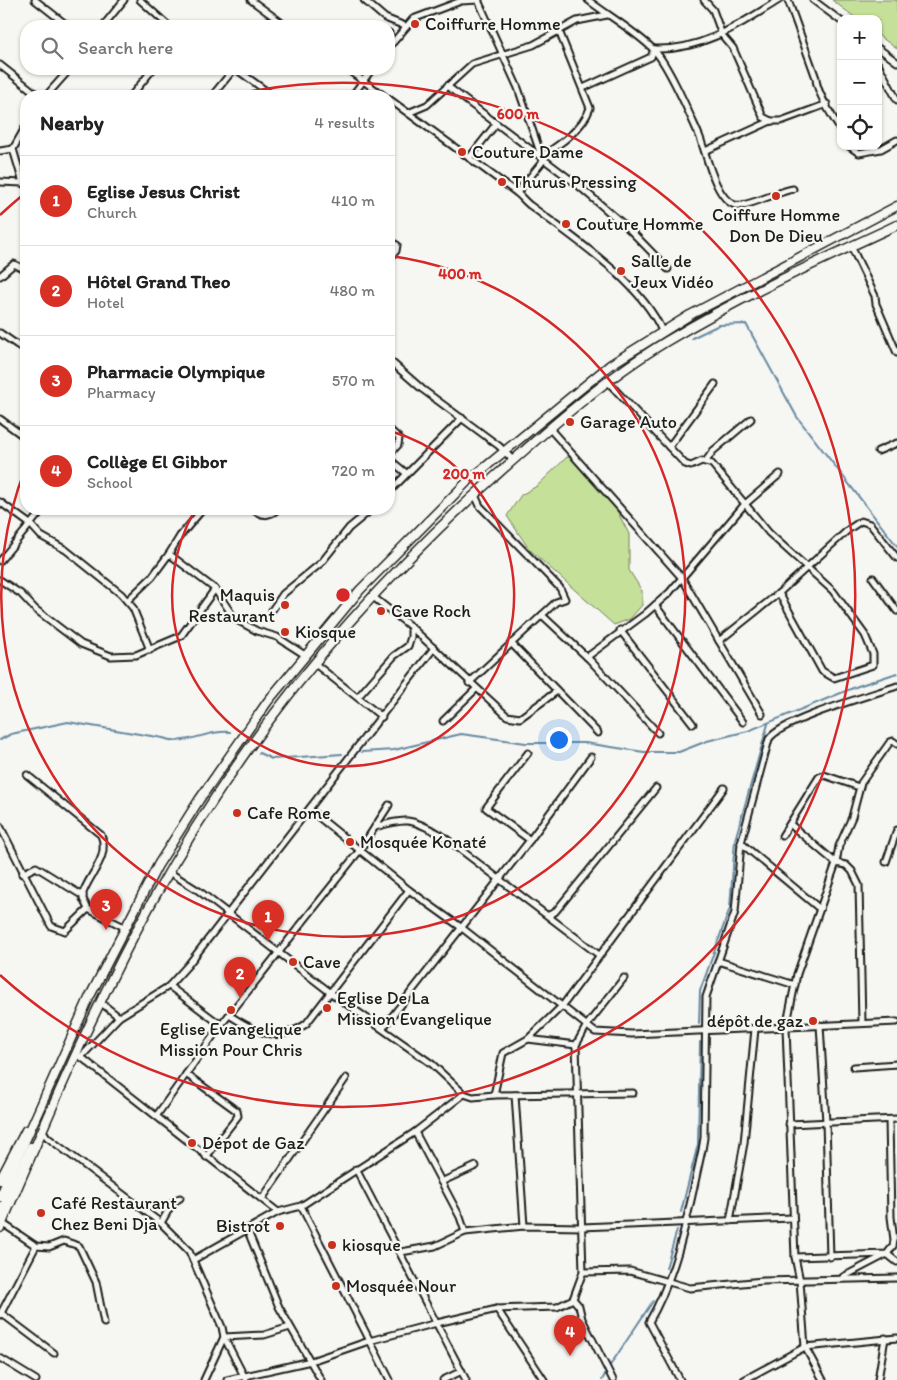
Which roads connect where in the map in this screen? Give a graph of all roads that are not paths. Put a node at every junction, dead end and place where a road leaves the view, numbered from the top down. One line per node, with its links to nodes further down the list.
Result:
1 (35, 0): 16 (street)
2 (124, 0): 17 (street)
3 (140, 0): 18 (street)
4 (250, 0): 15 (street)
5 (365, 0): 13 (street)
6 (478, 0): 22 (street); 28 (street)
7 (588, 0): 12 (street)
8 (704, 0): 24 (street)
9 (780, 0): 24 (street)
10 (788, 0): 50 (street)
11 (813, 0): 14 (street)
12 (607, 15): 23 (street); 26 (street)
13 (384, 16): 19 (street); 20 (street)
14 (837, 17)
15 (276, 19)
16 (60, 20)
17 (107, 20)
18 (163, 20)
19 (385, 20)
20 (392, 20)
21 (395, 21): 22 (street)
22 (405, 26): 25 (street)
23 (559, 31): 28 (street); 40 (street)
24 (722, 35): 26 (street); 52 (street)
25 (395, 39)
26 (654, 49): 40 (street); 62 (street)
27 (882, 51): 29 (street)
28 (504, 53): 39 (street); 64 (street)
29 (897, 62)
30 (0, 66): 41 (street)
31 (882, 72): 48 (street)
32 (65, 75): 42 (street)
33 (148, 75): 43 (street)
34 (230, 75): 44 (street)
35 (243, 75): 45 (street)
36 (355, 75): 38 (street)
37 (368, 75): 38 (street)
38 (363, 81): 46 (street); 47 (street)
39 (447, 86): 51 (street); 54 (street)
40 (583, 88): 64 (street)
41 (31, 90)
42 (51, 90)
43 (137, 90)
44 (217, 90)
45 (265, 90)
46 (356, 90)
47 (376, 90)
48 (897, 100)
49 (395, 103): 51 (street)
50 (827, 104): 52 (street); 53 (street)
51 (408, 113): 63 (street)
52 (771, 121): 62 (street)
53 (837, 123)
54 (496, 124): 63 (street); 64 (street)
55 (20, 137): 58 (street)
56 (897, 140): 57 (street)
57 (882, 147)
58 (13, 150): 61 (street); 65 (street)
59 (855, 150): 60 (street)
60 (875, 150)
61 (0, 151)
62 (705, 151): 68 (street)
63 (469, 158): 69 (street)
64 (542, 159): 69 (street); 74 (street)
65 (20, 172)
66 (0, 182): 67 (street)
67 (20, 184)
68 (793, 189)
69 (517, 193): 76 (street)
70 (897, 206): 76 (main road)
71 (897, 225): 72 (main road)
72 (851, 246): 79 (street); 81 (main road)
73 (20, 267): 75 (street)
74 (668, 269)
75 (0, 276)
76 (662, 331): 92 (main road)
77 (0, 333): 78 (street)
78 (20, 347)
79 (897, 353)
80 (395, 365): 83 (street)
81 (608, 382): 86 (main road); 90 (street)
82 (715, 384): 90 (street)
83 (462, 418): 92 (street); 97 (street)
84 (0, 419): 87 (street)
85 (751, 419): 95 (street)
86 (550, 429): 94 (main road); 111 (street)
87 (20, 434)
88 (395, 434): 91 (street)
89 (897, 443): 93 (street)
90 (669, 447): 95 (street)
91 (395, 448)
92 (504, 451): 94 (street); 128 (main road)
93 (878, 451)
94 (513, 460): 100 (main road)
95 (706, 461): 102 (street)
96 (395, 464): 97 (street)
97 (406, 473): 99 (street)
98 (780, 474): 102 (street)
99 (395, 485)
100 (474, 495): 116 (main road); 121 (street)
101 (0, 502): 106 (street)
102 (744, 505): 110 (street); 111 (street)
103 (38, 515): 106 (street)
104 (198, 515): 107 (street)
105 (365, 515): 119 (street)
106 (30, 524): 109 (street); 117 (street)
107 (169, 554): 114 (street); 117 (street)
108 (897, 558): 110 (street)
109 (0, 562)
110 (808, 566): 115 (street); 115 (street)
111 (682, 578): 118 (street); 124 (street)
112 (873, 578): 120 (street)
113 (0, 580): 127 (street)
114 (215, 589): 127 (street); 128 (street)
115 (778, 593): 124 (street)
116 (372, 595): 122 (street); 130 (main road)
117 (128, 600): 127 (street)
118 (655, 605): 123 (street); 139 (street)
119 (272, 610)
120 (897, 612)
121 (542, 615): 125 (street); 129 (street)
122 (411, 627): 126 (street); 135 (street)
123 (620, 630): 129 (street); 140 (street)
124 (719, 641): 136 (street)
125 (512, 643): 131 (street); 134 (street)
126 (434, 648): 131 (street); 137 (street)
127 (150, 650)
128 (305, 655): 171 (main road)
129 (587, 657): 142 (street)
130 (314, 663): 135 (street); 162 (main road)
131 (469, 683): 133 (street)
132 (897, 686): 158 (street)
133 (476, 689): 134 (street); 138 (street)
134 (557, 691): 141 (street)
135 (358, 697): 137 (street)
136 (762, 714)
137 (382, 716): 151 (street)
138 (443, 721)
139 (742, 722)
140 (693, 724)
141 (598, 733)
142 (658, 733)
143 (897, 744): 149 (street)
144 (528, 753): 157 (street)
145 (591, 757): 157 (street)
146 (27, 775): 166 (street)
147 (656, 788): 170 (street)
148 (724, 788): 174 (street)
149 (859, 788): 152 (street); 161 (street)
150 (389, 805): 154 (street)
151 (310, 810): 159 (street); 169 (street)
152 (791, 825): 156 (street); 161 (street)
153 (0, 826): 163 (street)
154 (375, 827): 159 (street); 164 (street)
155 (897, 830): 160 (street)
156 (782, 836)
157 (530, 840): 164 (street)
158 (741, 843): 168 (street); 175 (street)
159 (360, 850): 165 (street); 173 (street)
160 (886, 862)
161 (836, 863): 168 (street); 185 (street)
162 (169, 872): 169 (street); 180 (main road)
163 (22, 874): 166 (street); 167 (street)
164 (499, 880): 170 (street); 172 (street)
165 (409, 890): 172 (street); 179 (street)
166 (83, 896): 167 (street)
167 (88, 909): 171 (street)
168 (820, 909): 177 (street)
169 (229, 914): 173 (street); 178 (street)
170 (549, 915): 174 (street)
171 (124, 927): 208 (main road)
172 (462, 928): 181 (street); 189 (street)
173 (278, 952): 179 (street); 182 (street)
174 (599, 954): 181 (street)
175 (718, 961): 177 (street); 192 (street)
176 (624, 978): 187 (street)
177 (795, 985): 190 (street)
178 (169, 986): 183 (street); 186 (street)
179 (332, 993): 182 (street); 189 (street)
180 (100, 1002): 183 (street); 195 (main road)
181 (563, 1005): 187 (street); 193 (street)
182 (229, 1015): 186 (street)
183 (119, 1017): 195 (street)
184 (897, 1022): 185 (street)
185 (862, 1023): 188 (street)
186 (221, 1025): 198 (street)
187 (587, 1025): 192 (street); 194 (street)
188 (820, 1025): 190 (street); 209 (street)
189 (383, 1028): 201 (street)
190 (786, 1028): 191 (street); 210 (street)
191 (755, 1029): 192 (street); 228 (street)
192 (707, 1031): 230 (street)
193 (528, 1038): 194 (street); 202 (street)
194 (576, 1045): 204 (street)
195 (78, 1056): 205 (street); 211 (main road)
196 (897, 1064): 197 (street)
197 (854, 1067)
198 (186, 1074): 205 (street); 213 (street)
199 (346, 1078): 222 (street)
200 (633, 1093): 204 (street)
201 (464, 1094): 202 (street); 212 (street)
202 (494, 1095): 203 (street)
203 (515, 1095): 204 (street); 232 (street)
204 (577, 1095): 233 (street)
205 (157, 1115): 213 (street)
206 (897, 1119): 207 (street)
207 (889, 1120): 209 (street); 214 (street)
208 (32, 1122): 218 (main road); 220 (main road)
209 (826, 1122): 210 (street); 239 (street)
210 (788, 1124): 227 (street)
211 (42, 1128): 225 (main road); 229 (street); 231 (main road)
212 (415, 1132): 217 (street); 219 (street)
213 (206, 1157): 222 (street)
214 (890, 1161): 215 (street); 226 (street)
215 (897, 1161)
216 (476, 1166): 219 (street)
217 (356, 1169): 223 (street); 237 (street)
218 (0, 1180)
219 (441, 1182): 235 (street)
220 (0, 1197)
221 (180, 1198): 229 (street)
222 (262, 1199): 224 (street)
223 (301, 1206): 224 (street); 257 (street)
224 (278, 1212): 234 (street)
225 (0, 1214)
226 (894, 1217): 238 (street)
227 (792, 1218): 228 (street); 240 (street)
228 (730, 1221): 230 (street)
229 (161, 1223): 241 (street)
230 (686, 1223): 233 (street); 247 (street)
231 (1, 1225): 236 (street)
232 (524, 1226): 233 (street); 235 (street)
233 (582, 1227): 243 (street)
234 (246, 1229): 241 (street); 253 (street)
235 (465, 1232): 237 (street)
236 (36, 1246): 250 (street); 251 (street)
237 (400, 1252): 252 (street)
238 (887, 1254): 239 (street); 242 (street); 244 (street)
239 (830, 1257): 240 (street)
240 (795, 1258): 246 (street)
241 (193, 1260): 254 (street)
242 (897, 1262)
243 (583, 1272): 247 (street); 248 (street)
244 (841, 1278): 245 (street); 246 (street)
245 (897, 1278)
246 (800, 1281): 247 (street); 258 (street)
247 (667, 1283): 273 (street)
248 (573, 1299): 249 (street); 272 (street)
249 (497, 1309): 252 (street); 271 (street)
250 (0, 1314): 259 (street)
251 (104, 1323)
252 (437, 1323): 257 (street); 262 (street)
253 (290, 1327): 254 (street); 261 (street)
254 (224, 1337): 263 (street); 265 (street)
255 (885, 1338): 256 (street); 258 (street); 276 (street)
256 (897, 1338)
257 (368, 1341): 261 (street); 268 (street)
258 (805, 1347): 274 (street); 275 (street)
259 (54, 1353)
260 (0, 1358): 264 (street)
261 (311, 1361): 263 (street); 267 (street)
262 (462, 1371): 269 (street); 270 (street)
263 (245, 1378): 266 (street)
264 (36, 1380)
265 (204, 1380)
266 (227, 1380)
267 (321, 1380)
268 (390, 1380)
269 (443, 1380)
270 (466, 1380)
271 (544, 1380)
272 (613, 1380)
273 (680, 1380)
274 (744, 1380)
275 (823, 1380)
276 (878, 1380)

